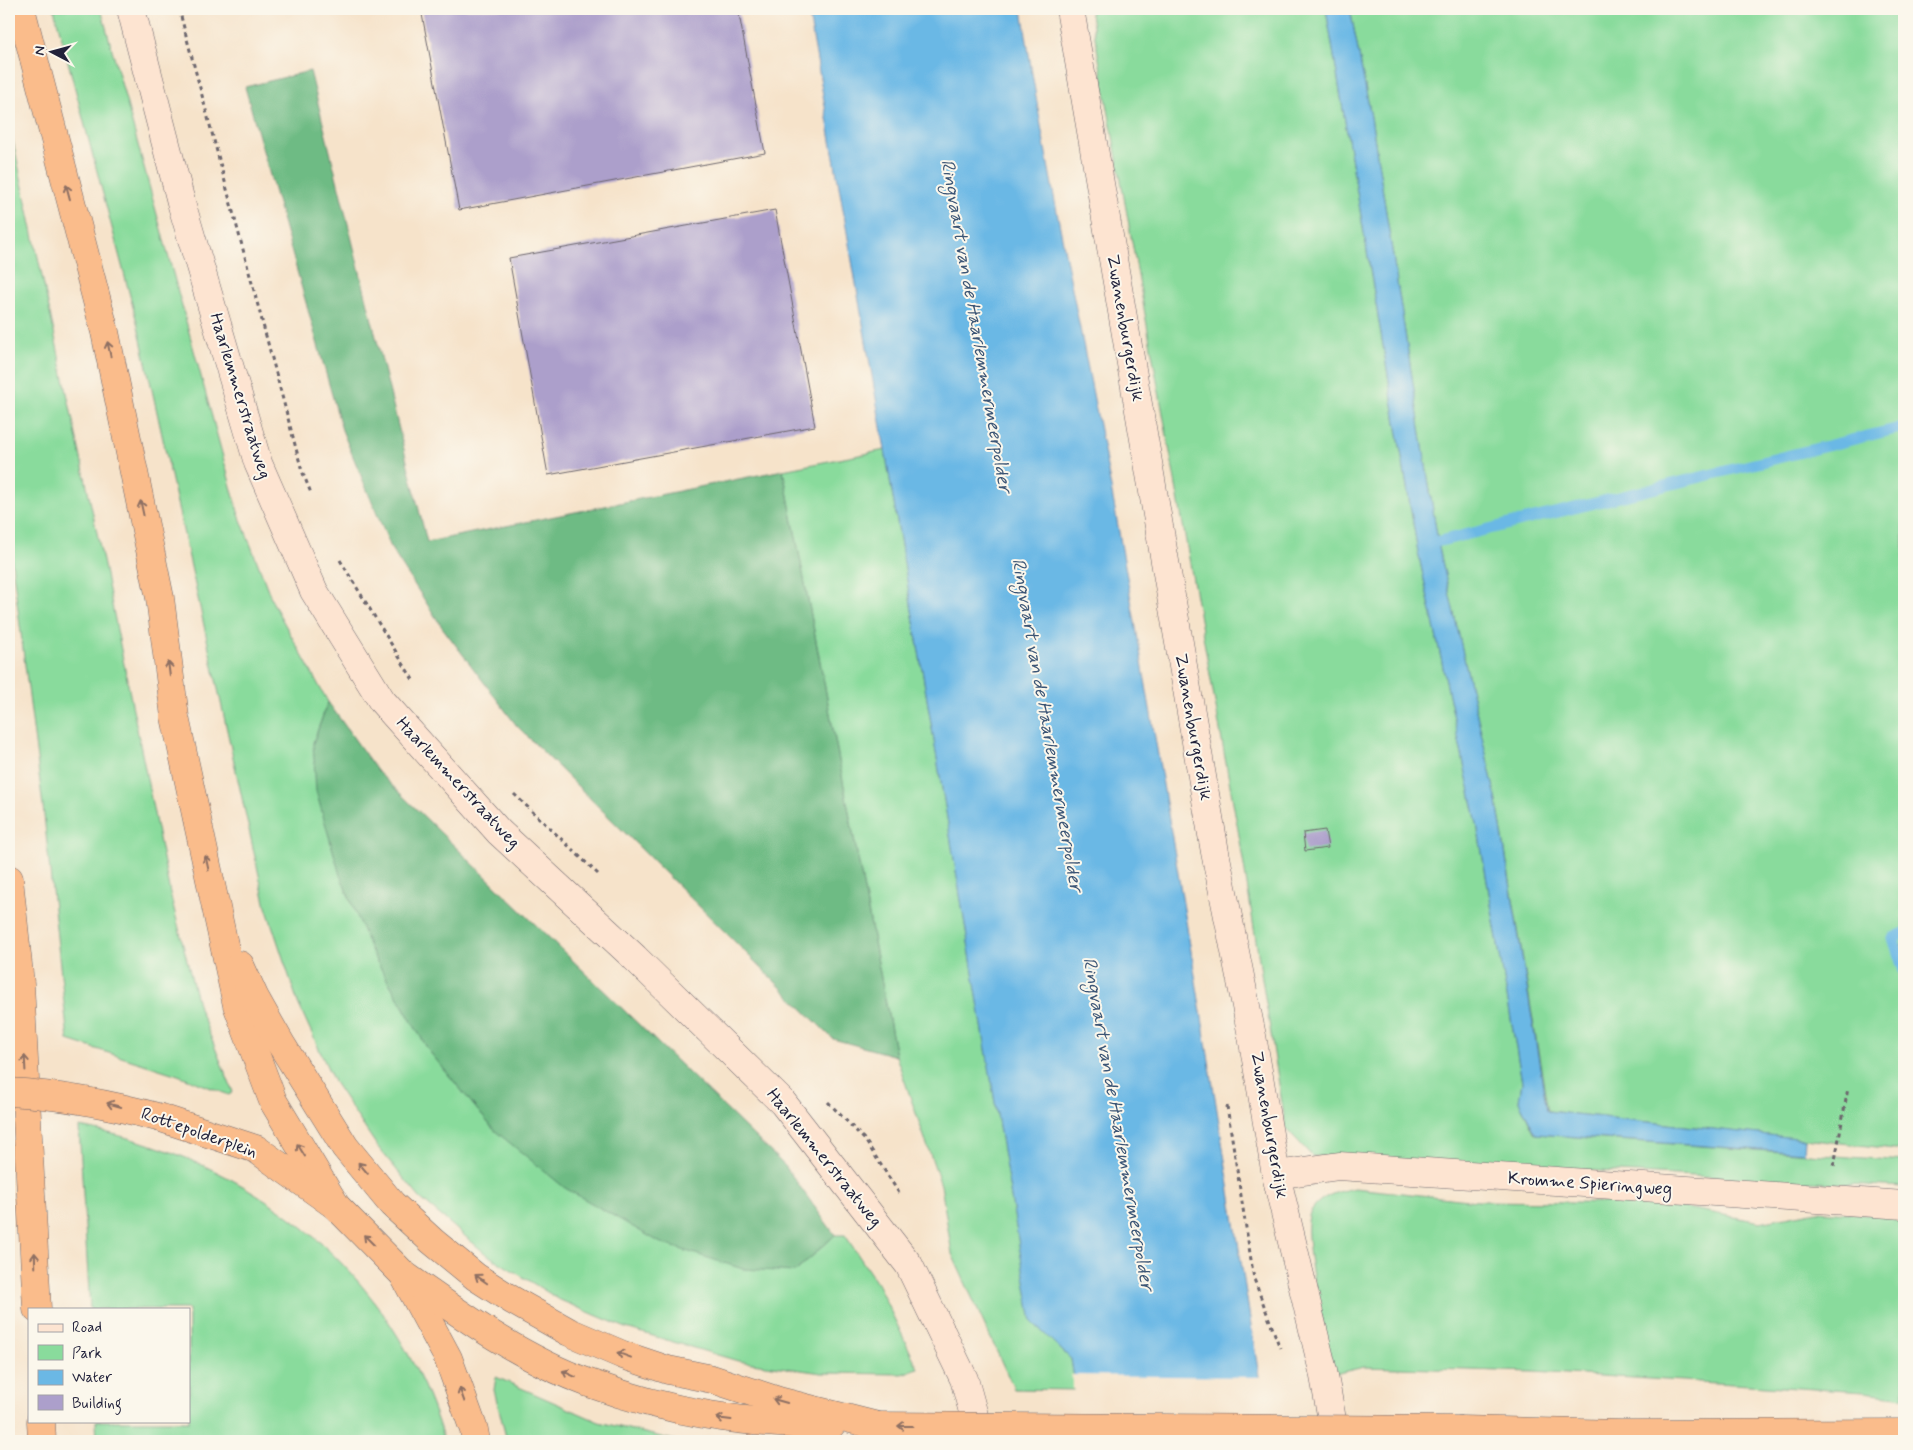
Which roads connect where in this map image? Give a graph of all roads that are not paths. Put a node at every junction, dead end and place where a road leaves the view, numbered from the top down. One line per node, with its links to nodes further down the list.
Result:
1 (21, 9): 5 (highway, one-way to 1)
2 (131, 9): 17 (street, Haarlemmerstraatweg)
3 (1070, 9): 7 (street, Zwanenburgerdijk)
4 (9, 879): 11 (highway, one-way to 4)
5 (217, 910): 9 (highway, one-way to 5); 13 (highway, one-way to 5)
6 (9, 1092): 9 (highway, Rottepolderplein, one-way to 6, bridge)
7 (1276, 1175): 8 (street, Kromme Spieringweg); 18 (street, Zwanenburgerdijk)
8 (1904, 1205)
9 (336, 1206): 10 (highway, Rottepolderplein, one-way to 9)
10 (403, 1274): 13 (highway, one-way to 10); 16 (highway, Rottepolderplein, one-way to 10)
11 (37, 1308)
12 (41, 1422): 15 (highway)
13 (878, 1426): 14 (highway, one-way to 13, bridge)
14 (1904, 1434)
15 (42, 1441)
16 (476, 1441)
17 (981, 1441)
18 (1336, 1441)

